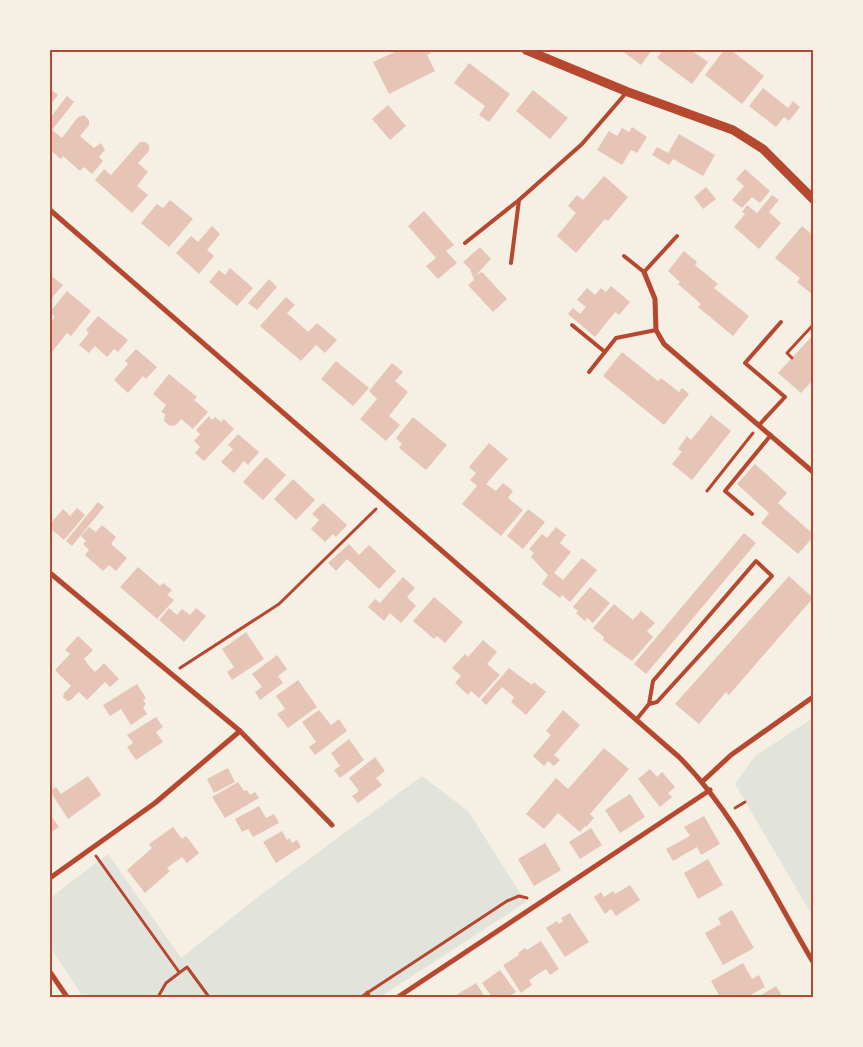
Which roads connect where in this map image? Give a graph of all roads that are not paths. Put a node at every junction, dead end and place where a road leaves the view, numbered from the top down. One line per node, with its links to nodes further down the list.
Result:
1 (526, 50): 2 (street)
2 (628, 92): 3 (street); 4 (lane)
3 (813, 199)
4 (519, 200): 7 (lane); 9 (lane)
5 (50, 210): 23 (street)
6 (677, 236): 10 (lane)
7 (465, 244)
8 (624, 256): 10 (lane)
9 (511, 263)
10 (644, 272): 13 (street)
11 (781, 322): 16 (lane)
12 (572, 325): 14 (lane)
13 (656, 330): 14 (lane); 16 (street)
14 (605, 352): 15 (lane)
15 (589, 372)
16 (759, 425): 17 (street)
17 (771, 435): 18 (street); 19 (lane)
18 (813, 472)
19 (752, 514)
20 (50, 573): 24 (street)
21 (813, 697): 25 (street)
22 (649, 704): 22 (lane); 23 (lane)
23 (636, 720): 25 (street)
24 (240, 731): 27 (street); 28 (street)
25 (703, 780): 26 (street)
26 (710, 790): 29 (street); 32 (street)
27 (332, 825)
28 (50, 878)
29 (813, 962)
30 (50, 972): 31 (street)
31 (67, 997)
32 (398, 997)

